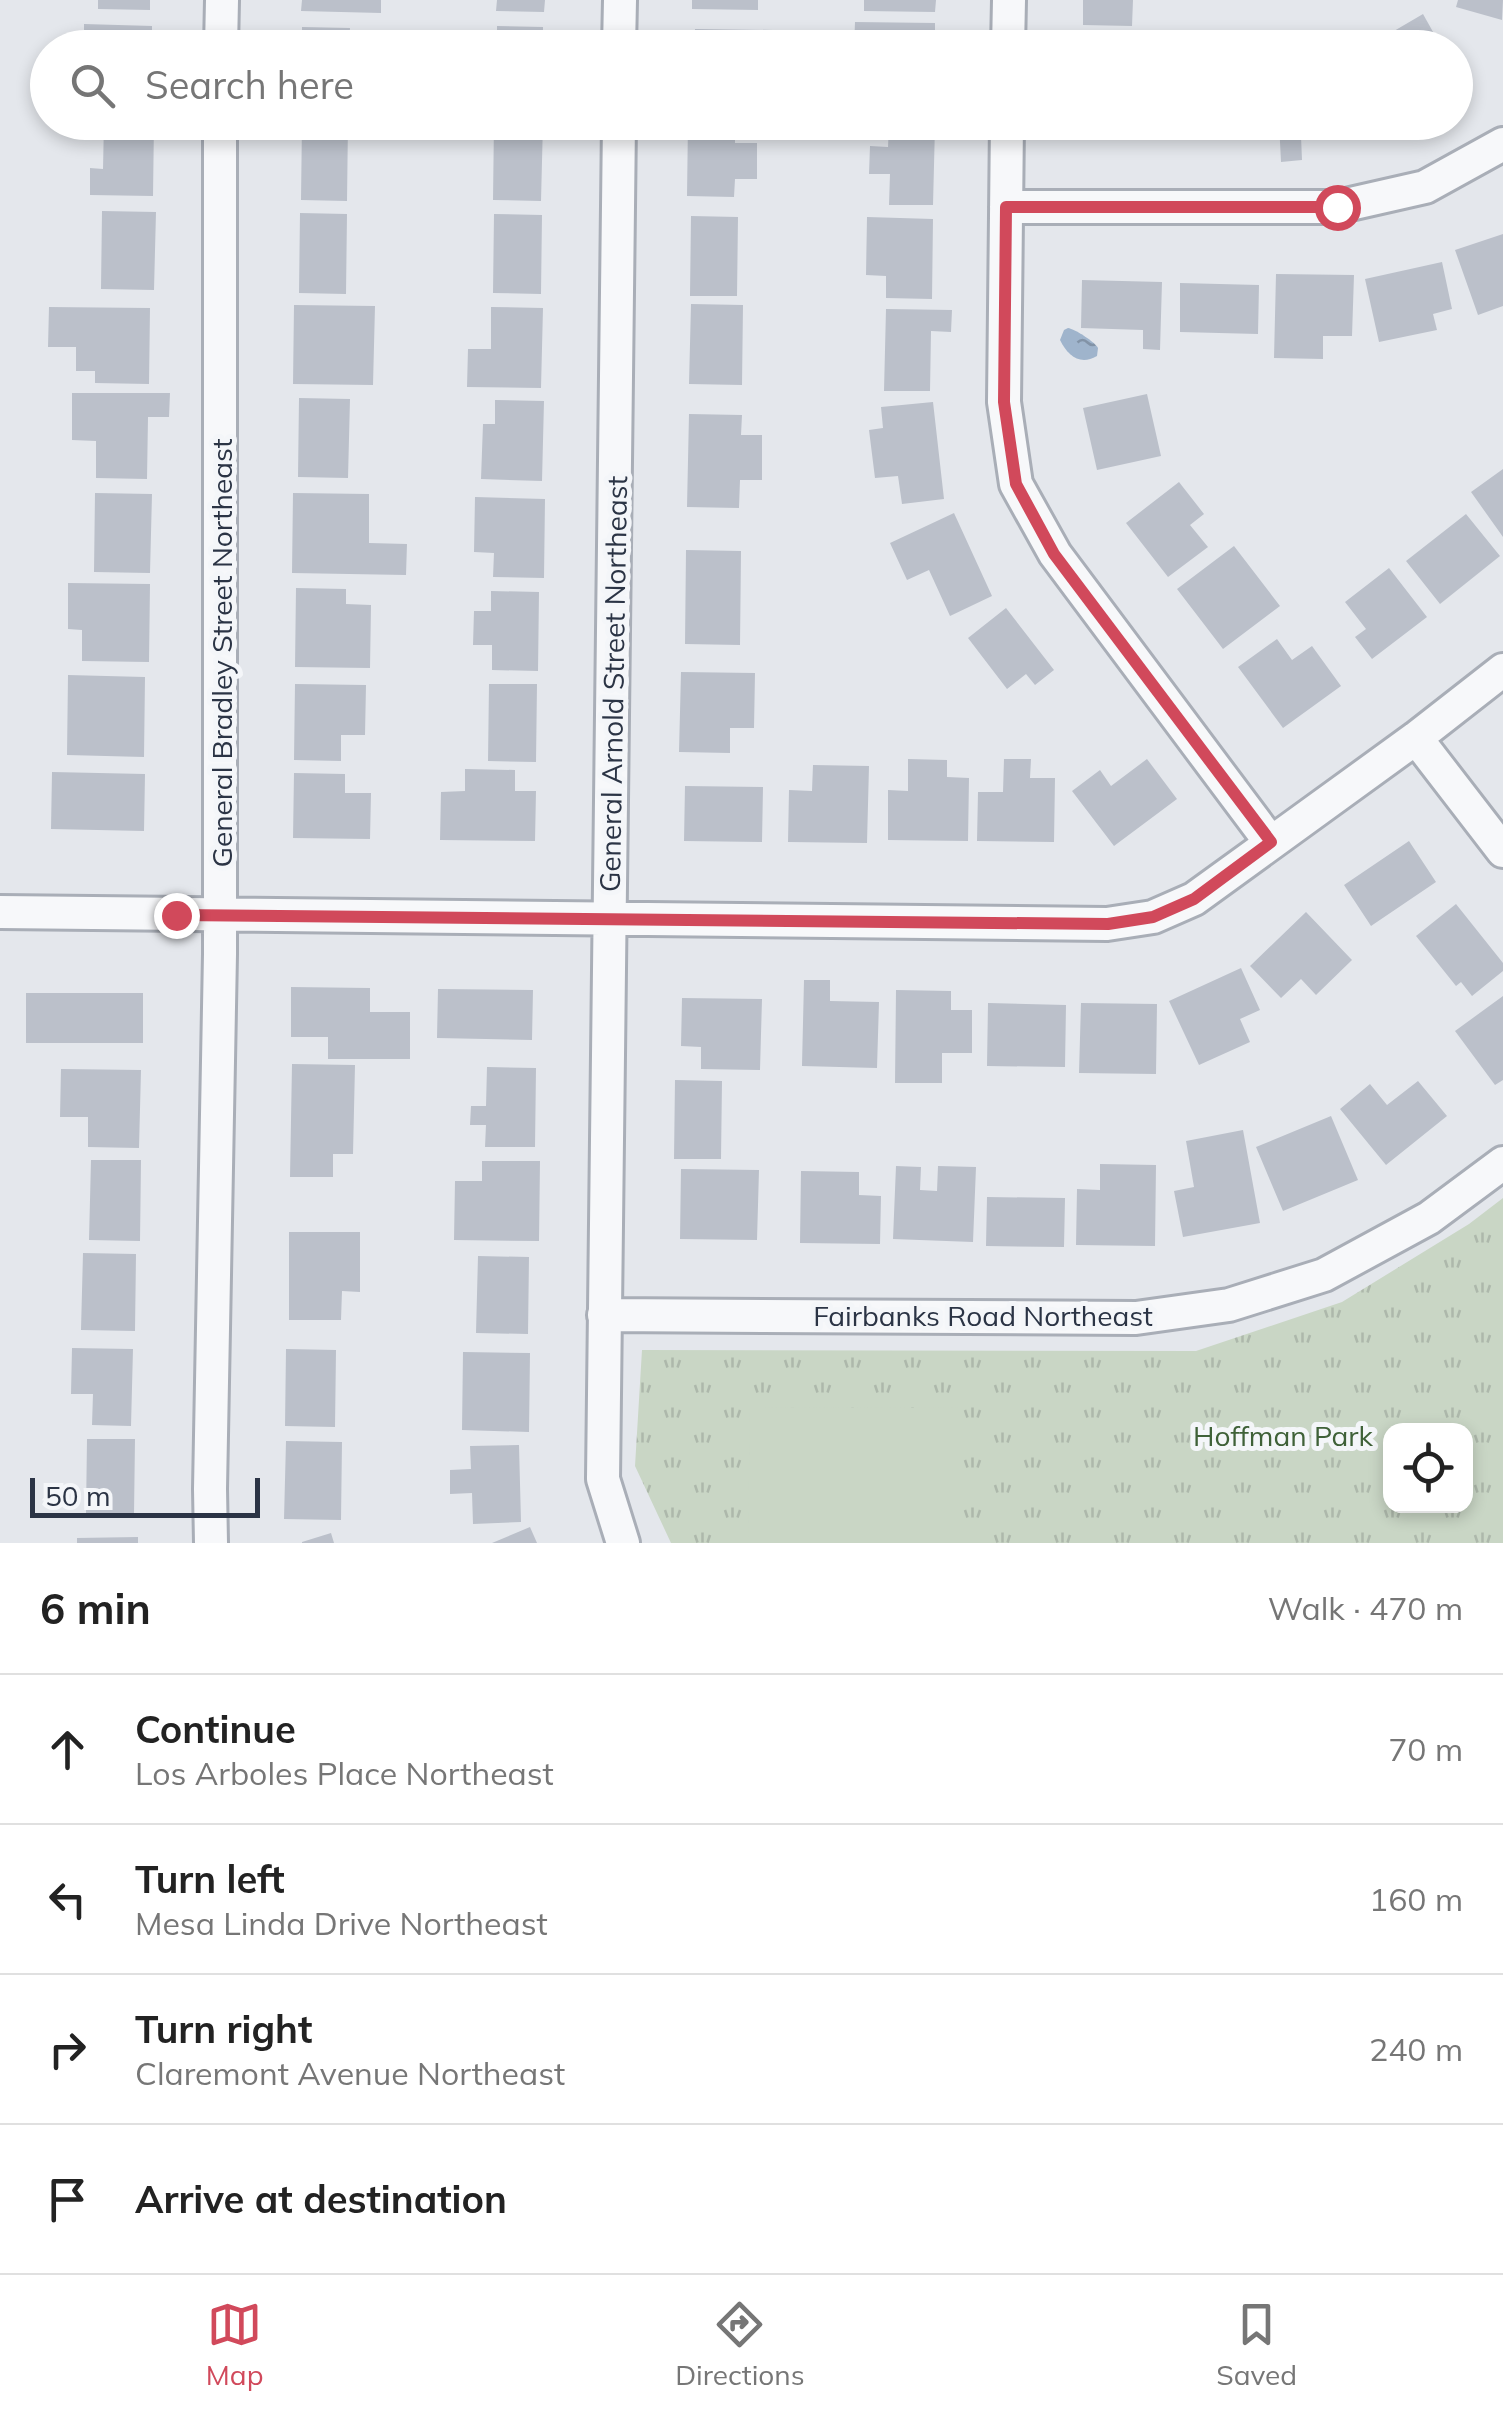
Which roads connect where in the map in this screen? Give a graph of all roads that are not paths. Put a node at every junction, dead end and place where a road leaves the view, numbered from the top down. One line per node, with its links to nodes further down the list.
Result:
1 (222, 0): 4 (street)
2 (620, 0): 5 (street)
3 (1009, 0): 6 (street)
4 (221, 30)
5 (620, 30)
6 (1008, 30)
7 (220, 140): 17 (street, General Bradley Street Northeast)
8 (619, 140): 18 (street, General Arnold Street Northeast)
9 (1007, 140): 11 (street)
10 (1503, 144): 11 (street)
11 (1006, 207): 14 (street)
12 (1503, 670): 13 (street)
13 (1416, 738): 14 (street); 15 (street)
14 (1271, 842): 18 (street)
15 (1503, 851)
16 (0, 912): 17 (street)
17 (220, 916): 18 (street); 21 (street, General Bradley Street Northeast)
18 (611, 919): 20 (street, General Arnold Street Northeast)
19 (1503, 1164): 20 (street, Fairbanks Road Northeast)
20 (604, 1315): 22 (street, General Arnold Street Northeast)
21 (212, 1543)
22 (623, 1543)

